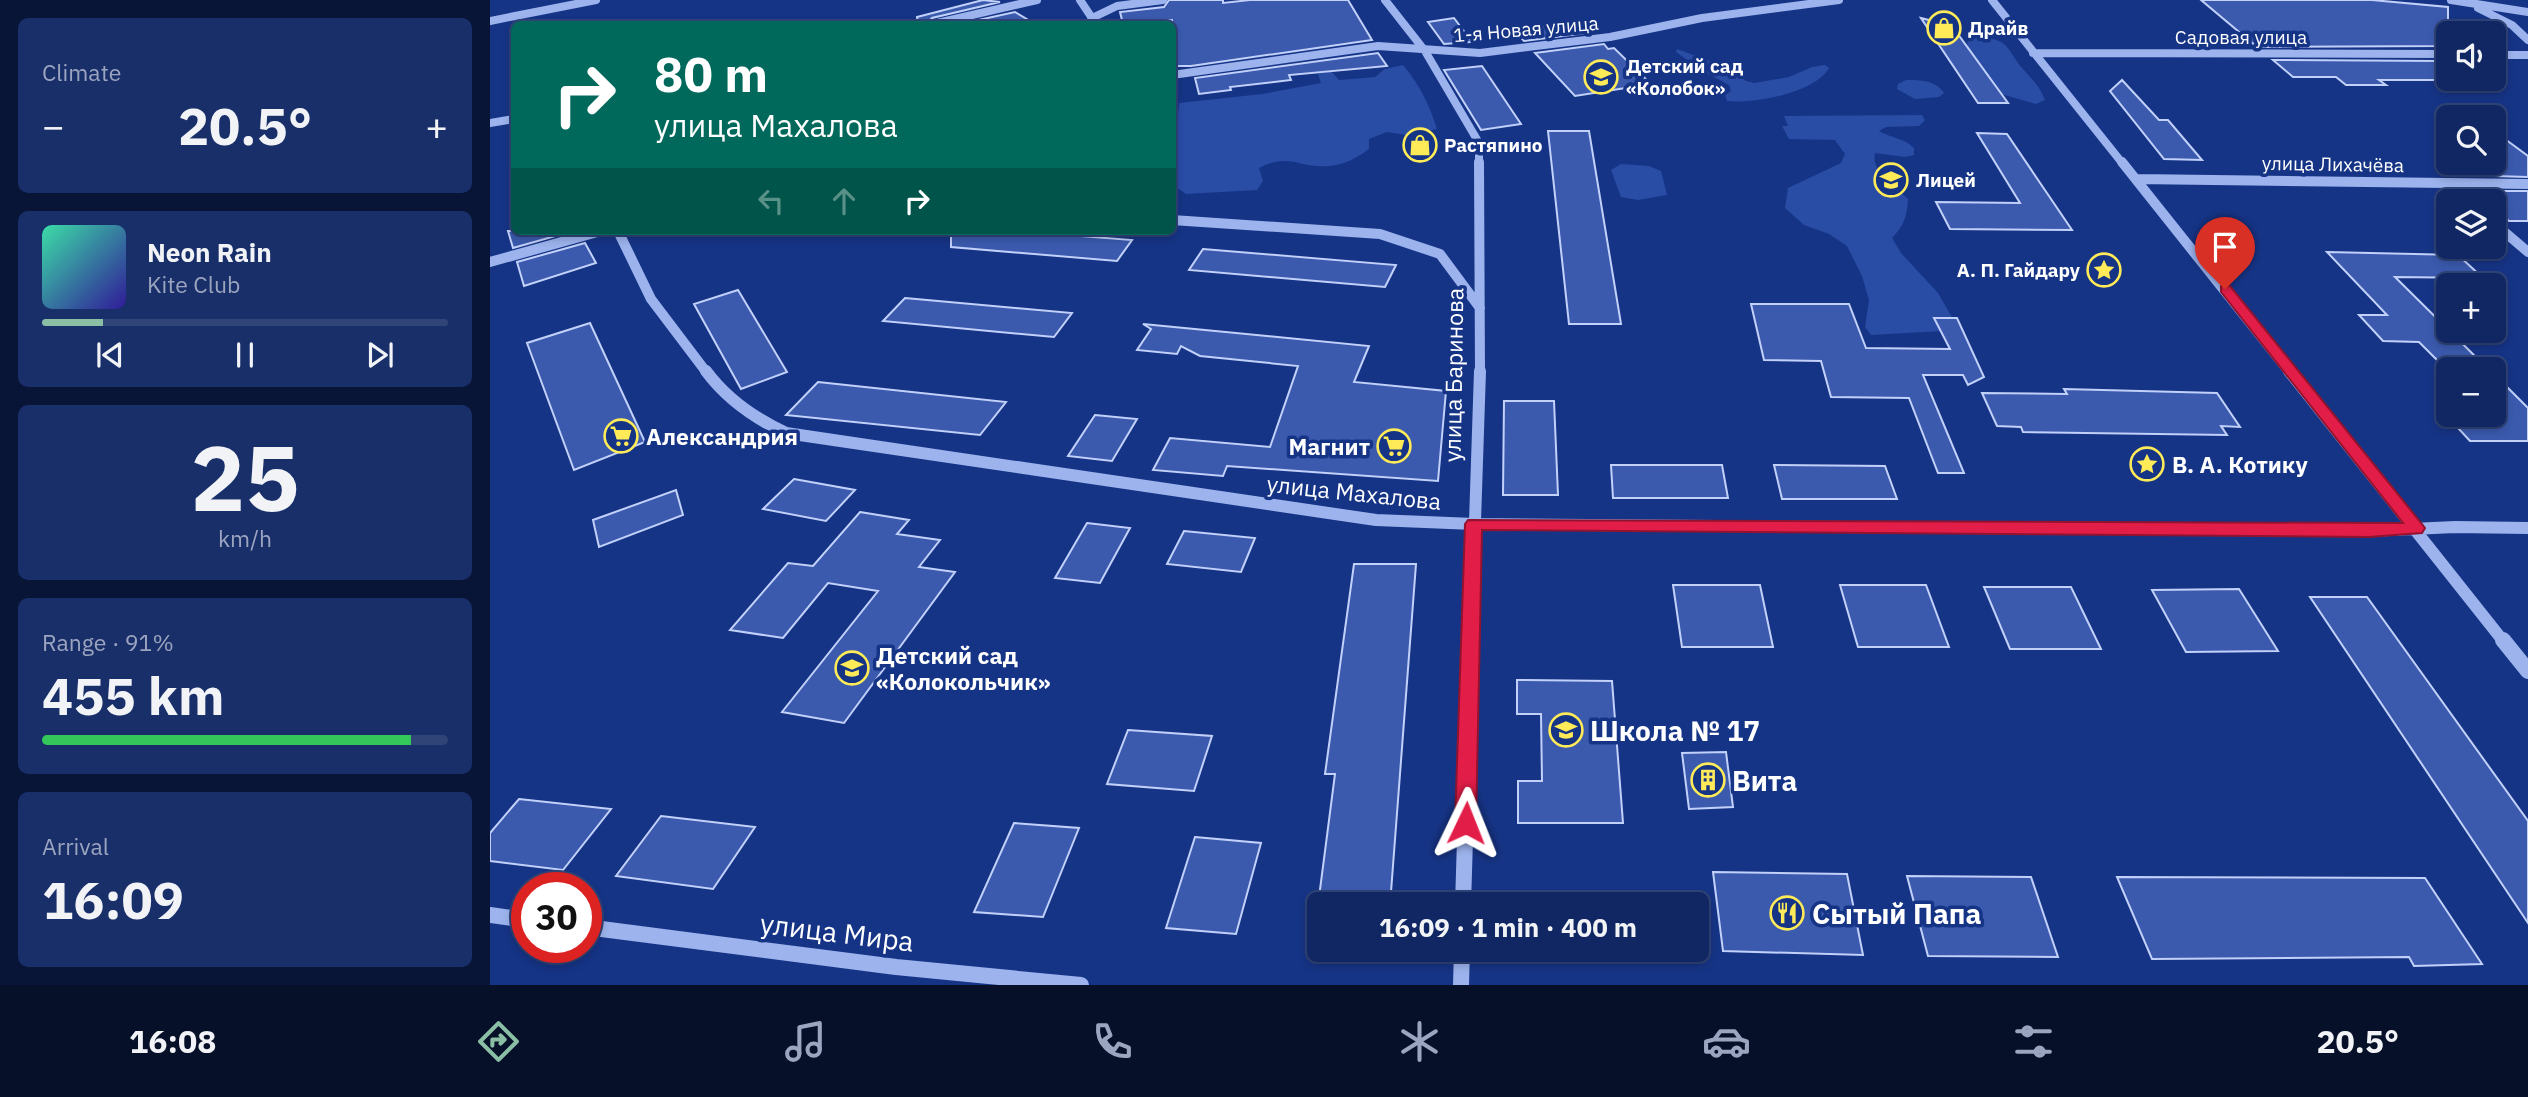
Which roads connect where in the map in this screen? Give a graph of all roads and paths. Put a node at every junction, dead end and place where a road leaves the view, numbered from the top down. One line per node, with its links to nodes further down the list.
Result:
1 (596, 0): 10 (street)
2 (1037, 0): 14 (street)
3 (1080, 0): 15 (street)
4 (1163, 0): 15 (street)
5 (1385, 0): 17 (street, улица Баринова)
6 (1839, 0): 17 (street, 1-я Новая улица)
7 (1992, 0): 18 (street)
8 (2451, 0): 9 (street)
9 (2472, 4): 11 (street); 16 (street)
10 (533, 12): 12 (street); 13 (street)
11 (2528, 12)
12 (490, 21)
13 (535, 21)
14 (946, 21)
15 (1090, 21)
16 (2528, 40)
17 (1425, 51): 22 (street, 1-я Новая улица); 35 (street, улица Баринова)
18 (2033, 53): 19 (street, Садовая улица); 25 (street)
19 (2436, 54)
20 (2506, 55): 21 (street)
21 (2528, 55)
22 (1176, 74)
23 (511, 120): 24 (street)
24 (490, 123)
25 (2137, 179): 26 (street, улица Лихачёва); 37 (street)
26 (2448, 183): 27 (street, улица Лихачёва); 28 (street)
27 (2528, 184)
28 (2455, 189)
29 (1176, 220): 35 (street)
30 (2506, 233): 33 (street)
31 (587, 235): 34 (street)
32 (620, 235): 36 (street, улица Махалова)
33 (2528, 252)
34 (490, 262)
35 (1480, 308): 36 (street, улица Баринова)
36 (1474, 524): 37 (street, улица Махалова); 40 (street, улица Баринова)
37 (2416, 528): 38 (street, улица Махалова); 39 (street)
38 (2528, 528)
39 (2528, 671)
40 (1464, 892)
41 (490, 915): 42 (street)
42 (511, 918)
43 (602, 930): 45 (street, улица Мира)
44 (1462, 962): 46 (street)
45 (1082, 985)
46 (1461, 985)

